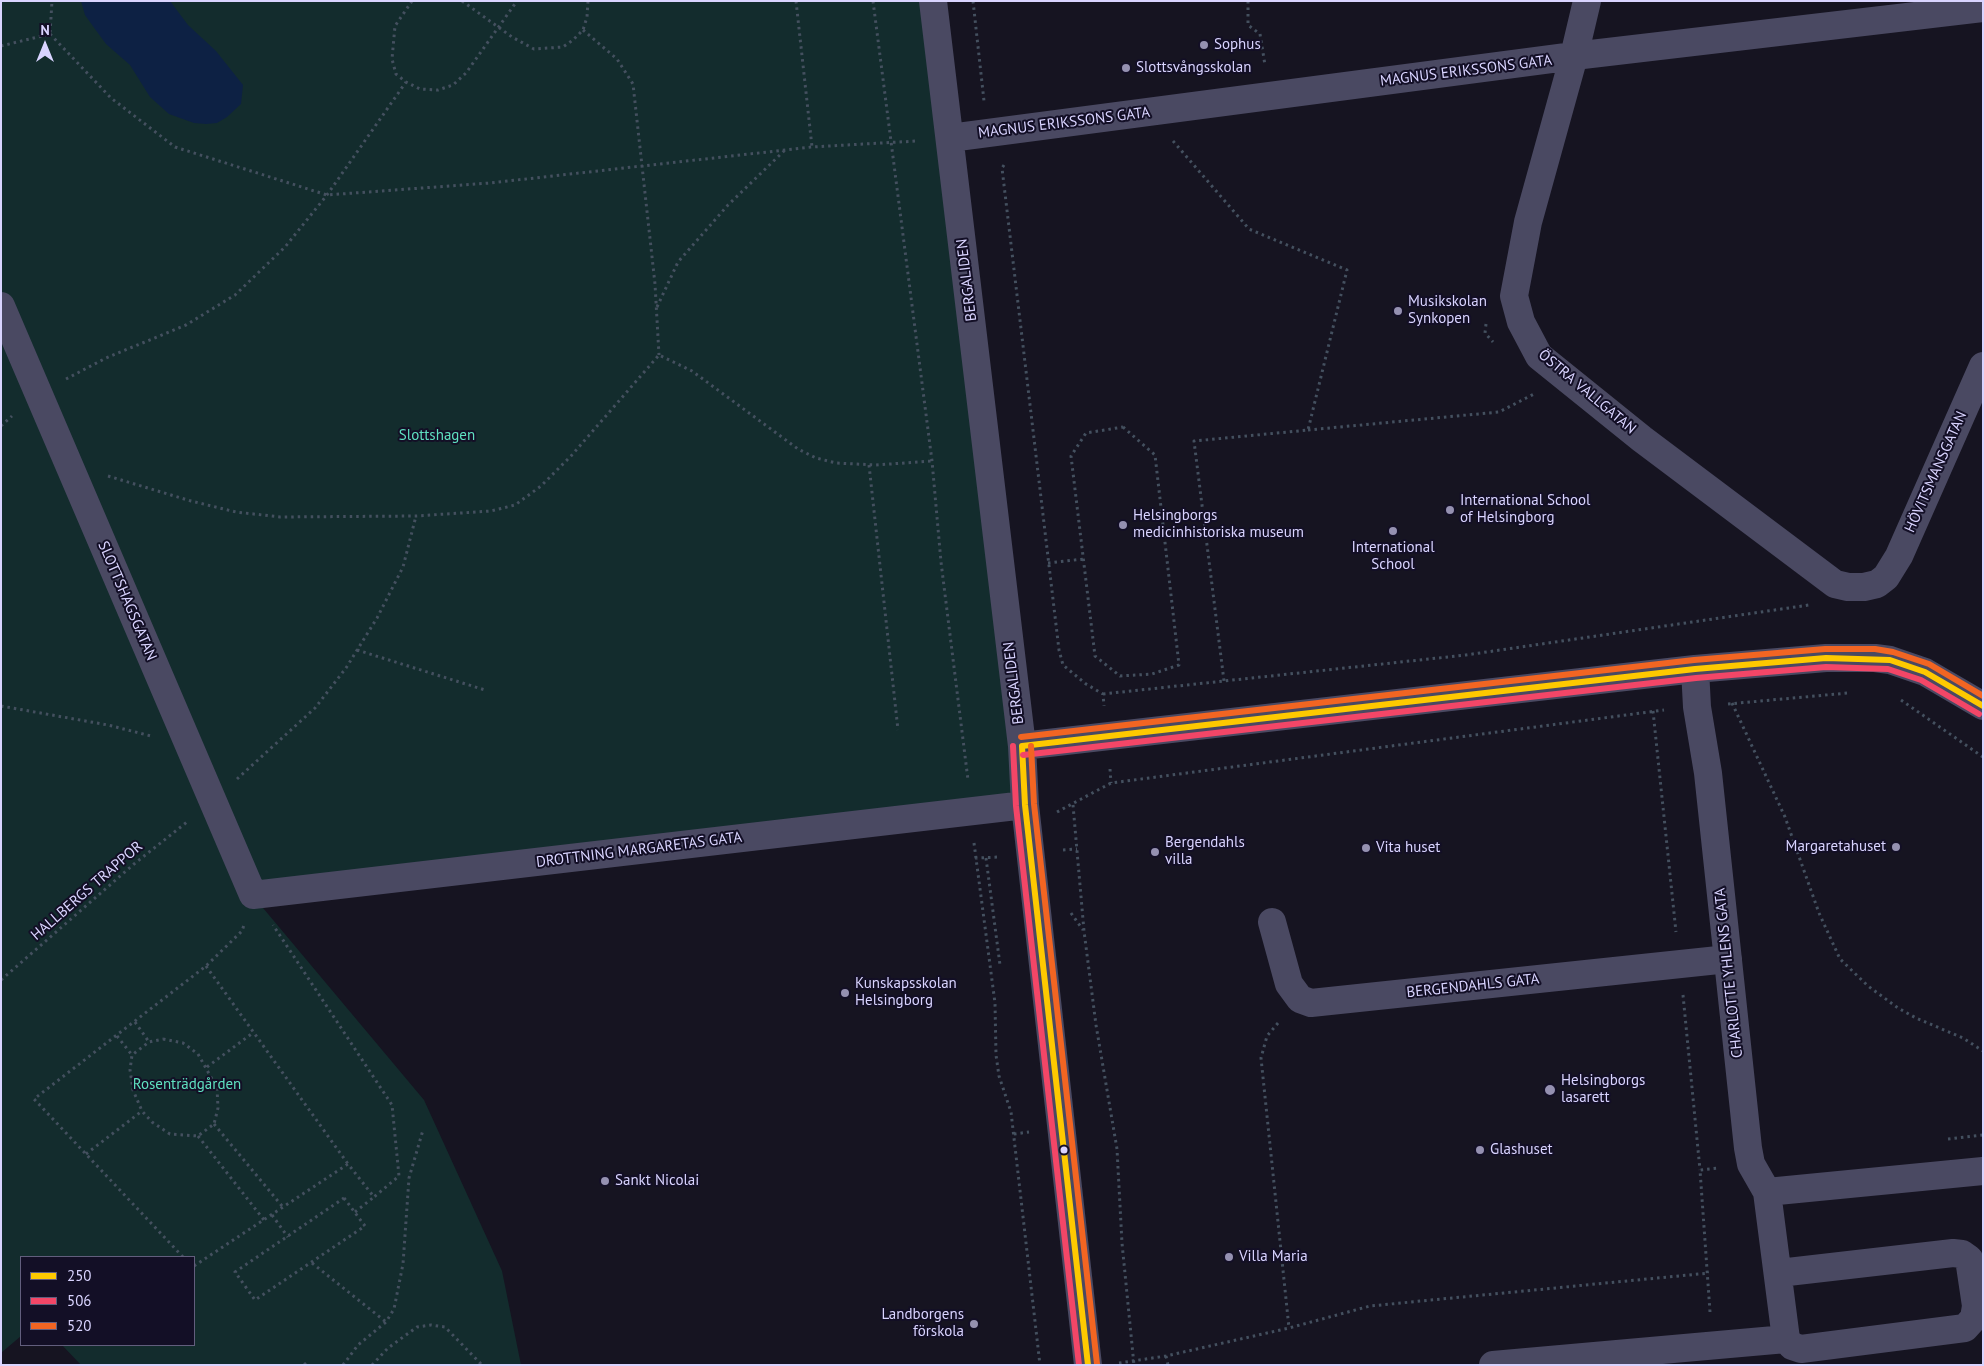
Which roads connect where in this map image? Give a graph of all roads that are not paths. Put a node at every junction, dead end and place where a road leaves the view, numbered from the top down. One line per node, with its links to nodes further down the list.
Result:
1 (933, 1): 5 (street, BERGALIDEN)
2 (1587, 1): 4 (street, ÖSTRA VALLGATAN)
3 (1983, 8): 4 (street, MAGNUS ERIKSSONS GATA)
4 (1574, 56): 5 (street, MAGNUS ERIKSSONS GATA); 8 (street, ÖSTRA VALLGATAN)
5 (950, 138): 11 (street, BERGALIDEN)
6 (1, 306): 13 (street, SLOTTSHAGSGATAN)
7 (1983, 366): 8 (street, HÖVITSMANSGATAN)
8 (1886, 577)
9 (1694, 669): 10 (street); 11 (street); 15 (street, CHARLOTTE YHLENS GATA)
10 (1983, 706)
11 (1022, 746): 12 (street, BERGALIDEN)
12 (1026, 815): 13 (street, DROTTNING MARGARETAS GATA); 20 (street, BERGALIDEN)
13 (253, 896)
14 (1272, 922): 15 (street, BERGENDAHLS GATA)
15 (1728, 959): 17 (street, CHARLOTTE YHLENS GATA)
16 (1983, 1172): 17 (street)
17 (1767, 1192): 18 (street, CHARLOTTE YHLENS GATA)
18 (1779, 1273): 19 (street, CHARLOTTE YHLENS GATA); 19 (street)
19 (1786, 1338): 21 (street)
20 (1088, 1365)
21 (1493, 1365)

